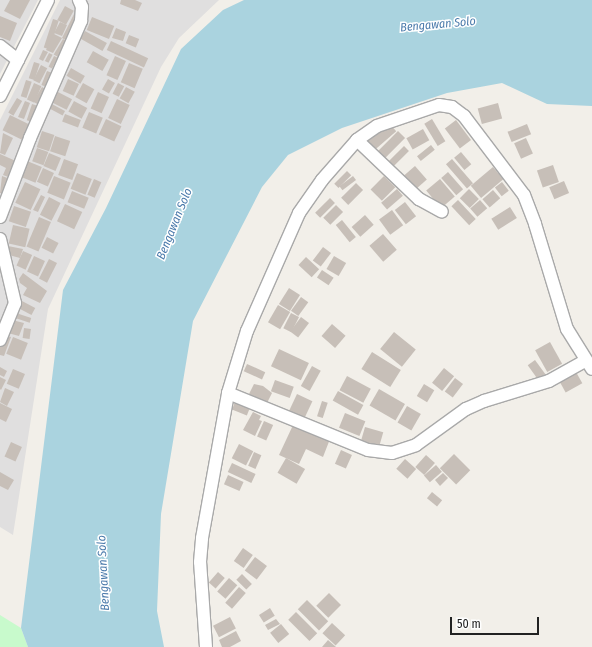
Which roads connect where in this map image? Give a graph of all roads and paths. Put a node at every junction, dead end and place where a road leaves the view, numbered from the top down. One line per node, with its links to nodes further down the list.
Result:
1 (48, 0): 4 (street)
2 (79, 0): 8 (street)
3 (0, 46): 4 (street)
4 (18, 60): 5 (street)
5 (0, 96)
6 (357, 140): 7 (street); 11 (street); 12 (street)
7 (442, 212)
8 (0, 217)
9 (0, 239): 10 (street)
10 (0, 340)
11 (589, 365): 12 (street)
12 (228, 393): 13 (street)
13 (206, 647)

